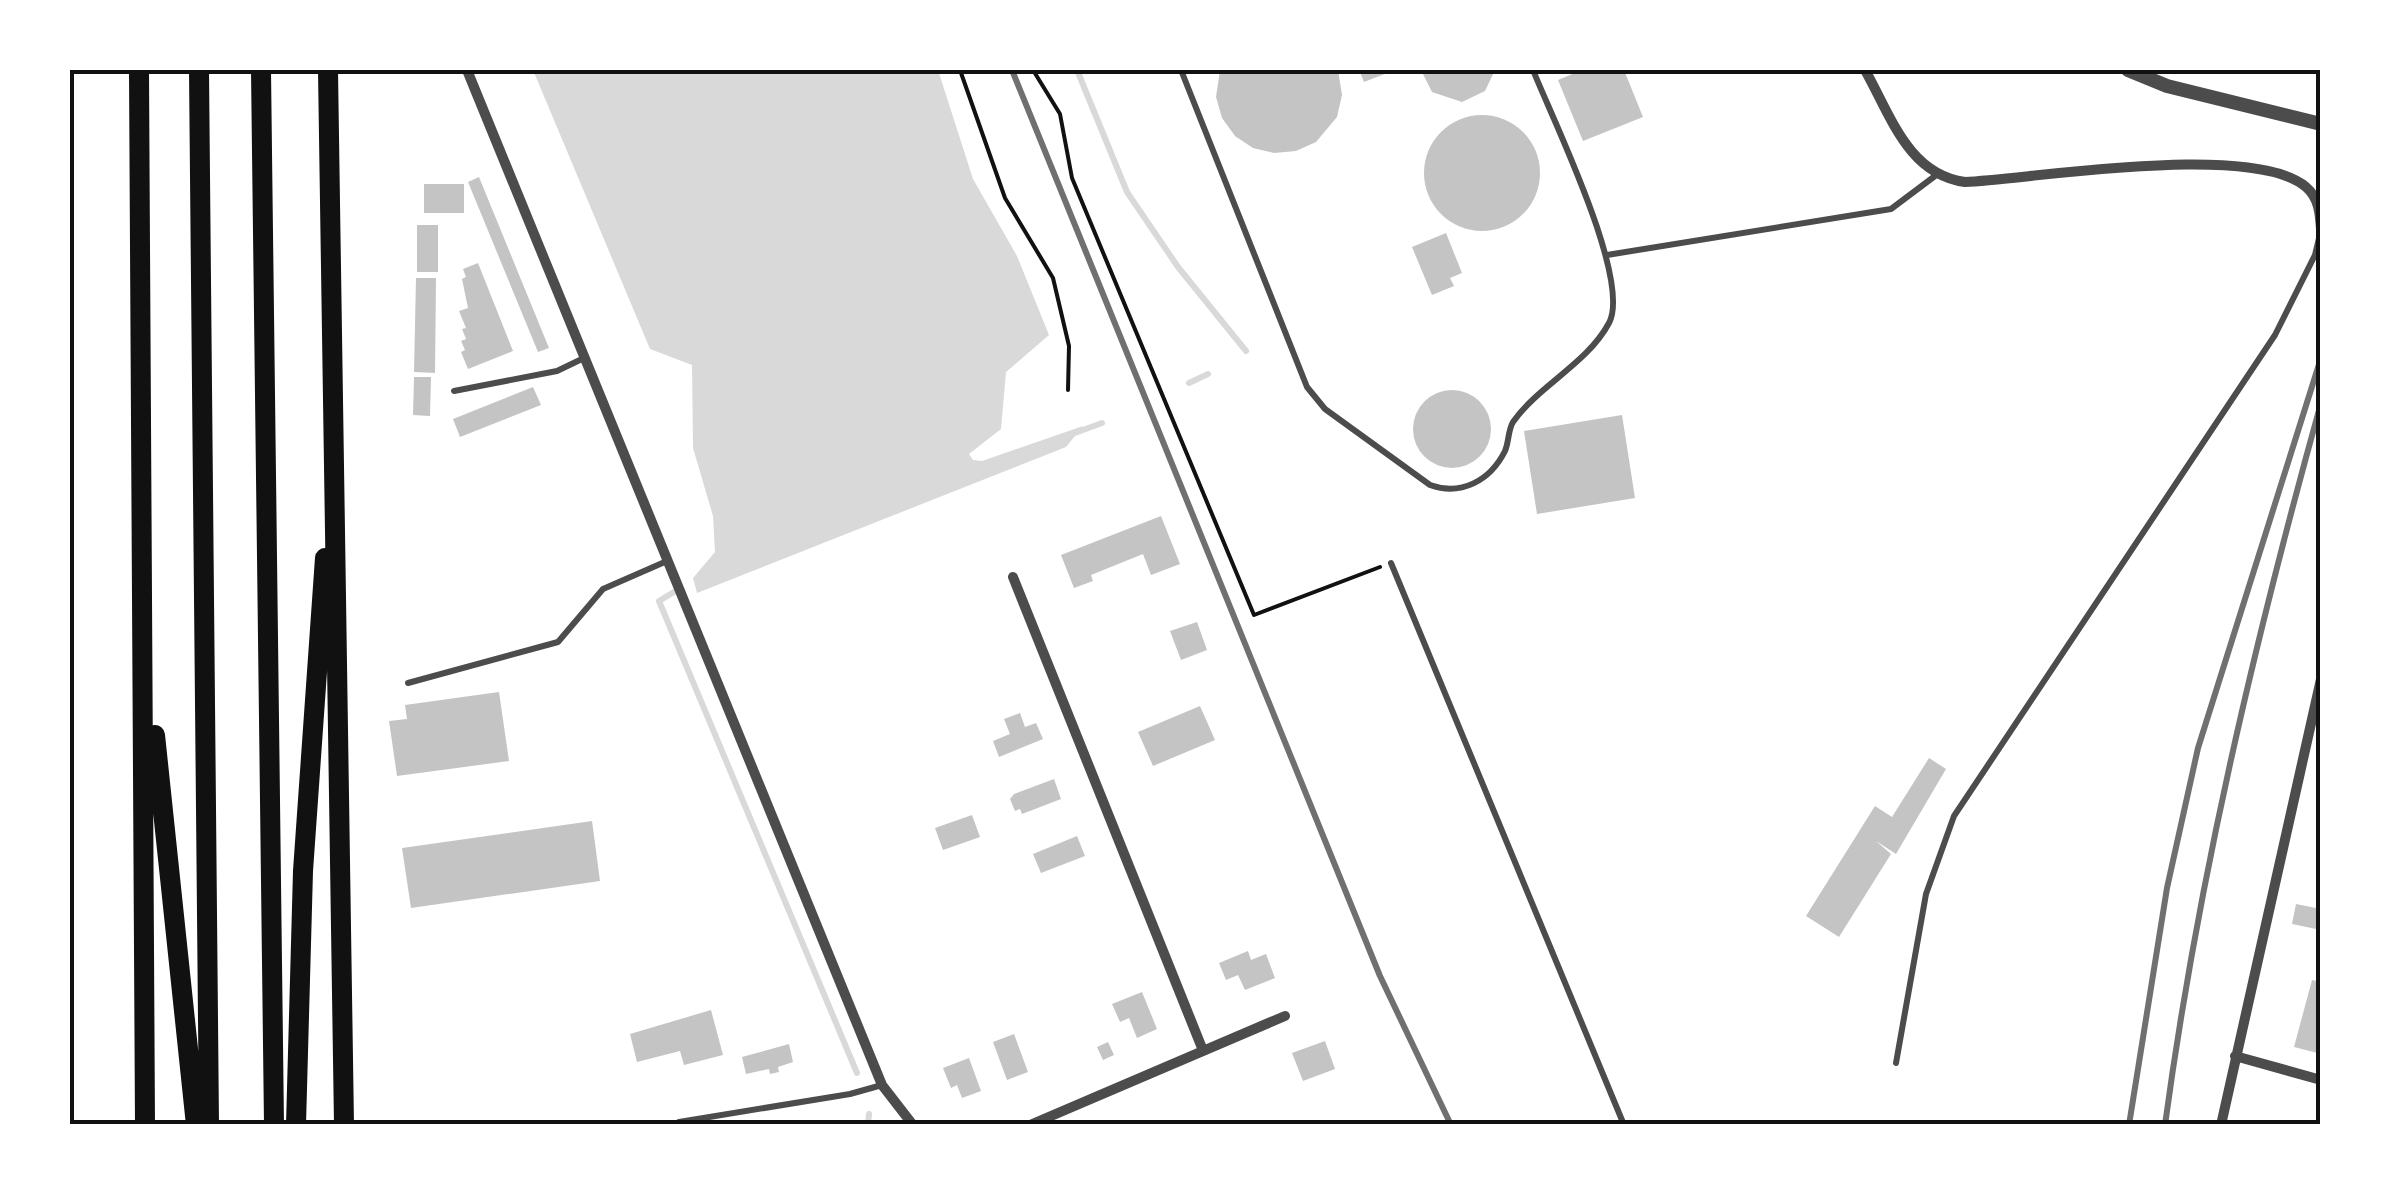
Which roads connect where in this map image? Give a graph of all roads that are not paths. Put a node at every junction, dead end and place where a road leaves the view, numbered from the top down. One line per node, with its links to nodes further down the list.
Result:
1 (139, 70): 17 (highway)
2 (199, 70): 33 (highway)
3 (261, 70): 34 (highway)
4 (328, 70): 16 (highway)
5 (467, 70): 14 (street)
6 (1181, 70): 13 (lane)
7 (1533, 70): 13 (lane)
8 (1865, 70): 11 (street)
9 (2128, 70): 10 (street)
10 (2321, 124)
11 (1935, 176): 12 (street); 13 (lane)
12 (2320, 229): 26 (lane)
13 (1608, 255)
14 (584, 358): 15 (lane); 18 (street)
15 (454, 392)
16 (336, 412): 35 (highway); 36 (highway)
17 (142, 548): 31 (highway); 32 (highway)
18 (667, 560): 22 (lane); 28 (street)
19 (1391, 563): 39 (lane)
20 (1013, 577): 24 (street)
21 (2321, 679): 25 (street)
22 (408, 683)
23 (1285, 1016): 24 (street)
24 (1202, 1048): 30 (street)
25 (2235, 1056): 27 (street); 40 (street)
26 (1896, 1063)
27 (2321, 1080)
28 (882, 1085): 29 (lane); 37 (street)
29 (680, 1122)
30 (1049, 1122): 38 (street)
31 (145, 1125)
32 (196, 1125)
33 (209, 1125)
34 (274, 1125)
35 (296, 1125)
36 (344, 1125)
37 (913, 1125)
38 (1030, 1125)
39 (1624, 1125)
40 (2222, 1125)

